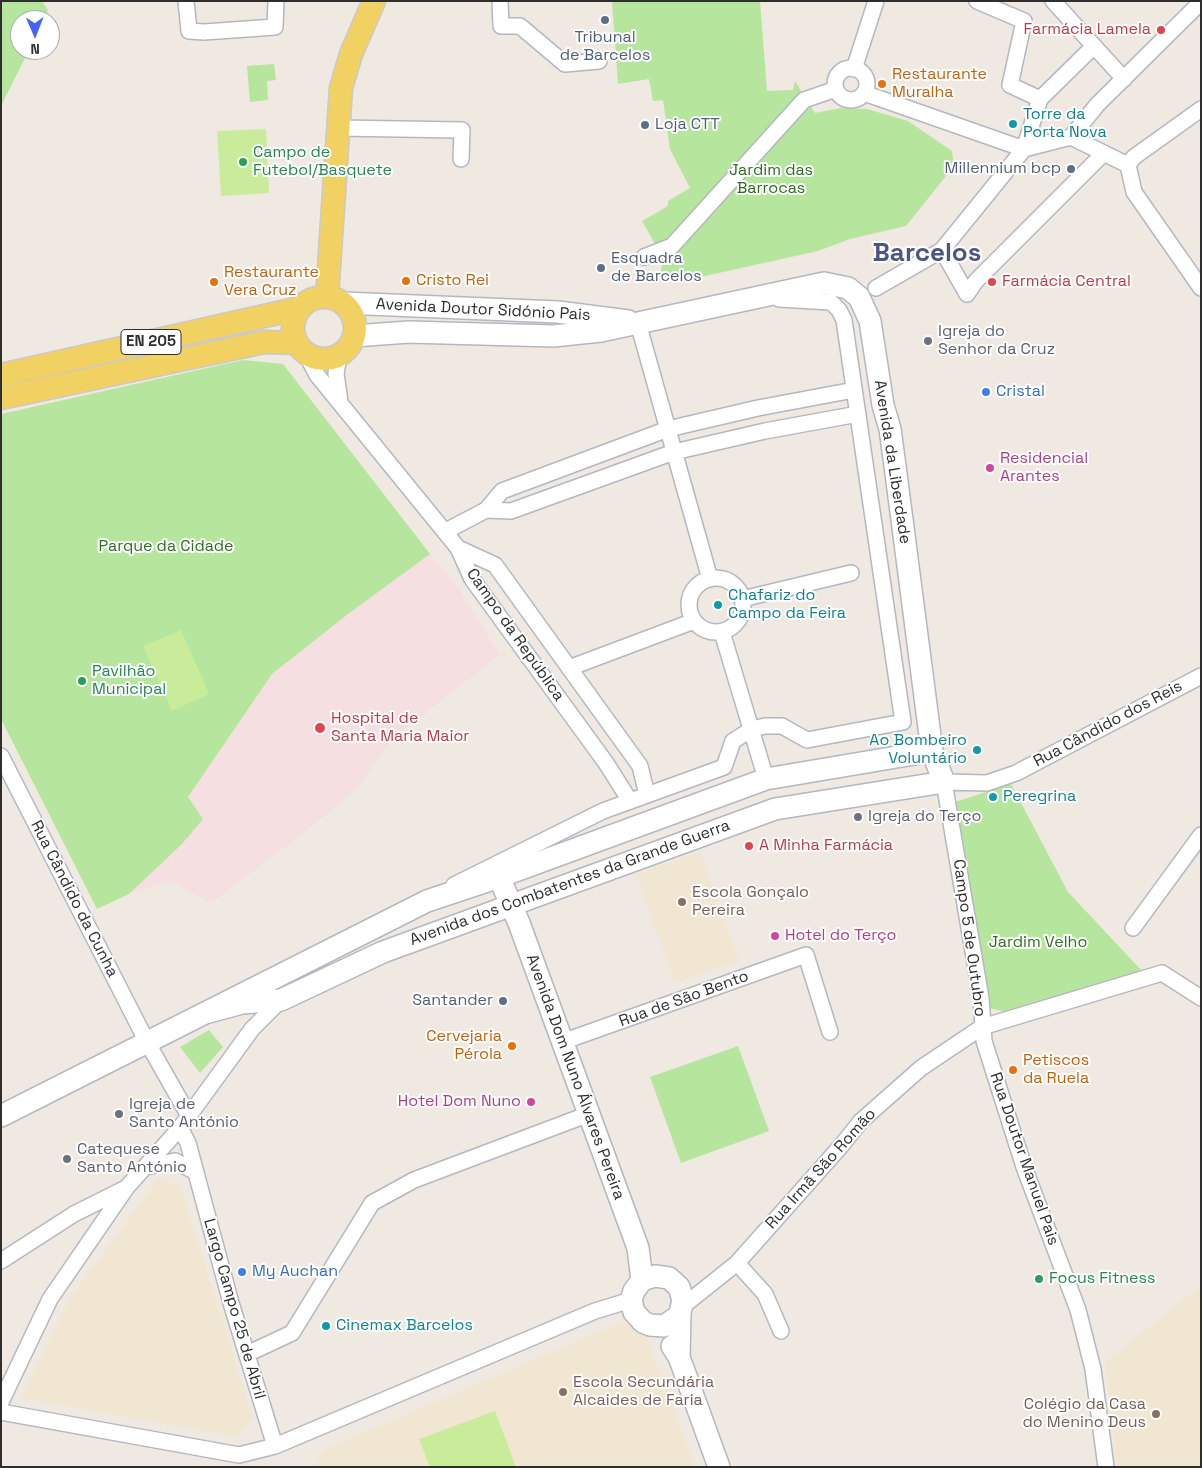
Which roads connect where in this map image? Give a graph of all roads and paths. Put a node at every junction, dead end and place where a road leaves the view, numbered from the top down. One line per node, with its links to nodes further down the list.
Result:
1 (186, 1): 2 (street)
2 (276, 1)
3 (374, 1): 17 (main road)
4 (500, 1): 10 (street)
5 (876, 1): 11 (street)
6 (977, 1): 15 (street)
7 (1053, 1): 9 (street)
8 (1201, 2): 12 (street)
9 (1094, 46): 12 (street); 15 (street)
10 (599, 61)
11 (854, 69): 13 (street); 14 (street)
12 (1124, 78): 18 (street)
13 (836, 89): 14 (street); 24 (street)
14 (864, 93): 19 (street)
15 (1040, 99): 19 (street)
16 (1201, 109): 22 (street)
17 (337, 128): 21 (street); 27 (main road)
18 (1071, 138): 19 (street); 20 (street)
19 (1024, 149): 23 (street)
20 (1104, 153): 22 (street); 23 (street)
21 (462, 159)
22 (1128, 165): 26 (street)
23 (942, 250): 25 (street)
24 (644, 257)
25 (876, 288)
26 (1201, 288)
27 (335, 300): 29 (main road, EN 205); 30 (main road, Avenida Doutor Sidónio Pais); 31 (main road)
28 (735, 300): 30 (main road, Avenida da Liberdade); 37 (street); 47 (main road, Avenida da Liberdade)
29 (300, 308): 32 (main road); 34 (main road, EN 205)
30 (638, 323): 31 (main road, Avenida Doutor Sidónio Pais); 42 (street)
31 (354, 336): 33 (main road)
32 (301, 348): 33 (main road, EN 205); 36 (main road, EN 205); 39 (street, Campo da República)
33 (340, 355): 39 (street)
34 (85, 356): 35 (main road, EN 205); 36 (street)
35 (1, 375)
36 (90, 379): 38 (main road, EN 205)
37 (854, 390): 40 (street); 41 (street)
38 (1, 398)
39 (340, 401): 50 (street, Campo da República)
40 (758, 408): 42 (street); 43 (street)
41 (858, 414): 43 (street); 48 (street)
42 (668, 429): 44 (street); 45 (street)
43 (765, 431): 44 (street)
44 (674, 452): 46 (street); 53 (street)
45 (574, 464): 46 (street); 49 (street)
46 (583, 483): 49 (street)
47 (898, 494): 48 (street); 60 (main road, Avenida da Liberdade)
48 (872, 497): 59 (street)
49 (486, 510): 50 (street)
50 (446, 531): 51 (street, Campo da República)
51 (458, 548): 57 (street); 66 (street, Campo da República)
52 (851, 573): 54 (street)
53 (710, 579): 54 (street); 55 (street)
54 (742, 599): 56 (street)
55 (694, 621): 56 (street); 57 (street)
56 (722, 632): 59 (street)
57 (569, 668): 65 (street)
58 (1201, 676): 64 (street, Rua Cândido dos Reis)
59 (752, 729): 63 (street); 65 (street)
60 (932, 751): 63 (main road, Avenida dos Combatentes da Grande Guerra); 64 (main road, Avenida da Liberdade)
61 (1, 756): 62 (street, Rua Cândido da Cunha)
62 (5, 773): 84 (street, Rua Cândido da Cunha)
63 (767, 779): 67 (main road); 68 (main road); 71 (main road, Avenida dos Combatentes da Grande Guerra)
64 (944, 782): 67 (main road, Avenida dos Combatentes da Grande Guerra); 82 (street, Campo 5 de Outubro)
65 (647, 795): 66 (street)
66 (630, 801): 70 (street)
67 (786, 807): 68 (main road, Avenida dos Combatentes da Grande Guerra)
68 (764, 813): 73 (main road, Avenida dos Combatentes da Grande Guerra)
69 (1201, 835): 76 (street)
70 (511, 855): 71 (street); 72 (street)
71 (499, 877): 72 (main road, Avenida dos Combatentes da Grande Guerra); 73 (main road, Avenida Dom Nuno Álvares Pereira)
72 (426, 901): 74 (main road, Avenida dos Combatentes da Grande Guerra)
73 (512, 906): 77 (main road, Avenida dos Combatentes da Grande Guerra); 85 (main road, Avenida Dom Nuno Álvares Pereira)
74 (390, 918): 75 (main road, Avenida dos Combatentes da Grande Guerra); 77 (main road)
75 (371, 928): 78 (main road); 81 (main road, Avenida dos Combatentes da Grande Guerra)
76 (1133, 928)
77 (405, 943): 78 (main road, Avenida dos Combatentes da Grande Guerra)
78 (383, 952): 80 (main road, Avenida dos Combatentes da Grande Guerra)
79 (1201, 998): 82 (street, Campo 5 de Outubro)
80 (281, 1000): 81 (main road, Avenida dos Combatentes da Grande Guerra); 88 (street)
81 (205, 1013): 84 (main road, Avenida dos Combatentes da Grande Guerra)
82 (982, 1027): 93 (street, Rua Irmã São Romão); 104 (street, Rua Doutor Manuel Pais)
83 (830, 1032): 85 (street, Rua de São Bento)
84 (147, 1042): 87 (main road, Avenida dos Combatentes da Grande Guerra); 88 (street, Rua Cândido da Cunha)
85 (562, 1042): 86 (main road, Avenida Dom Nuno Álvares Pereira)
86 (589, 1114): 94 (main road, Avenida Dom Nuno Álvares Pereira); 98 (street)
87 (1, 1116)
88 (185, 1122): 89 (street); 90 (street, Largo Campo 25 de Abril)
89 (146, 1167): 90 (street); 91 (street)
90 (194, 1171): 98 (street, Largo Campo 25 de Abril)
91 (128, 1187): 92 (street); 100 (street)
92 (1, 1261)
93 (736, 1263): 94 (street, Rua Irmã São Romão); 97 (street)
94 (669, 1292): 95 (main road); 96 (main road); 99 (main road)
95 (631, 1300): 96 (main road); 102 (street)
96 (657, 1326): 99 (main road)
97 (782, 1331)
98 (247, 1354): 102 (street, Largo Campo 25 de Abril)
99 (679, 1356): 103 (main road)
100 (1, 1402)
101 (1, 1412): 102 (street)
102 (275, 1446)
103 (719, 1467)
104 (1106, 1467)

